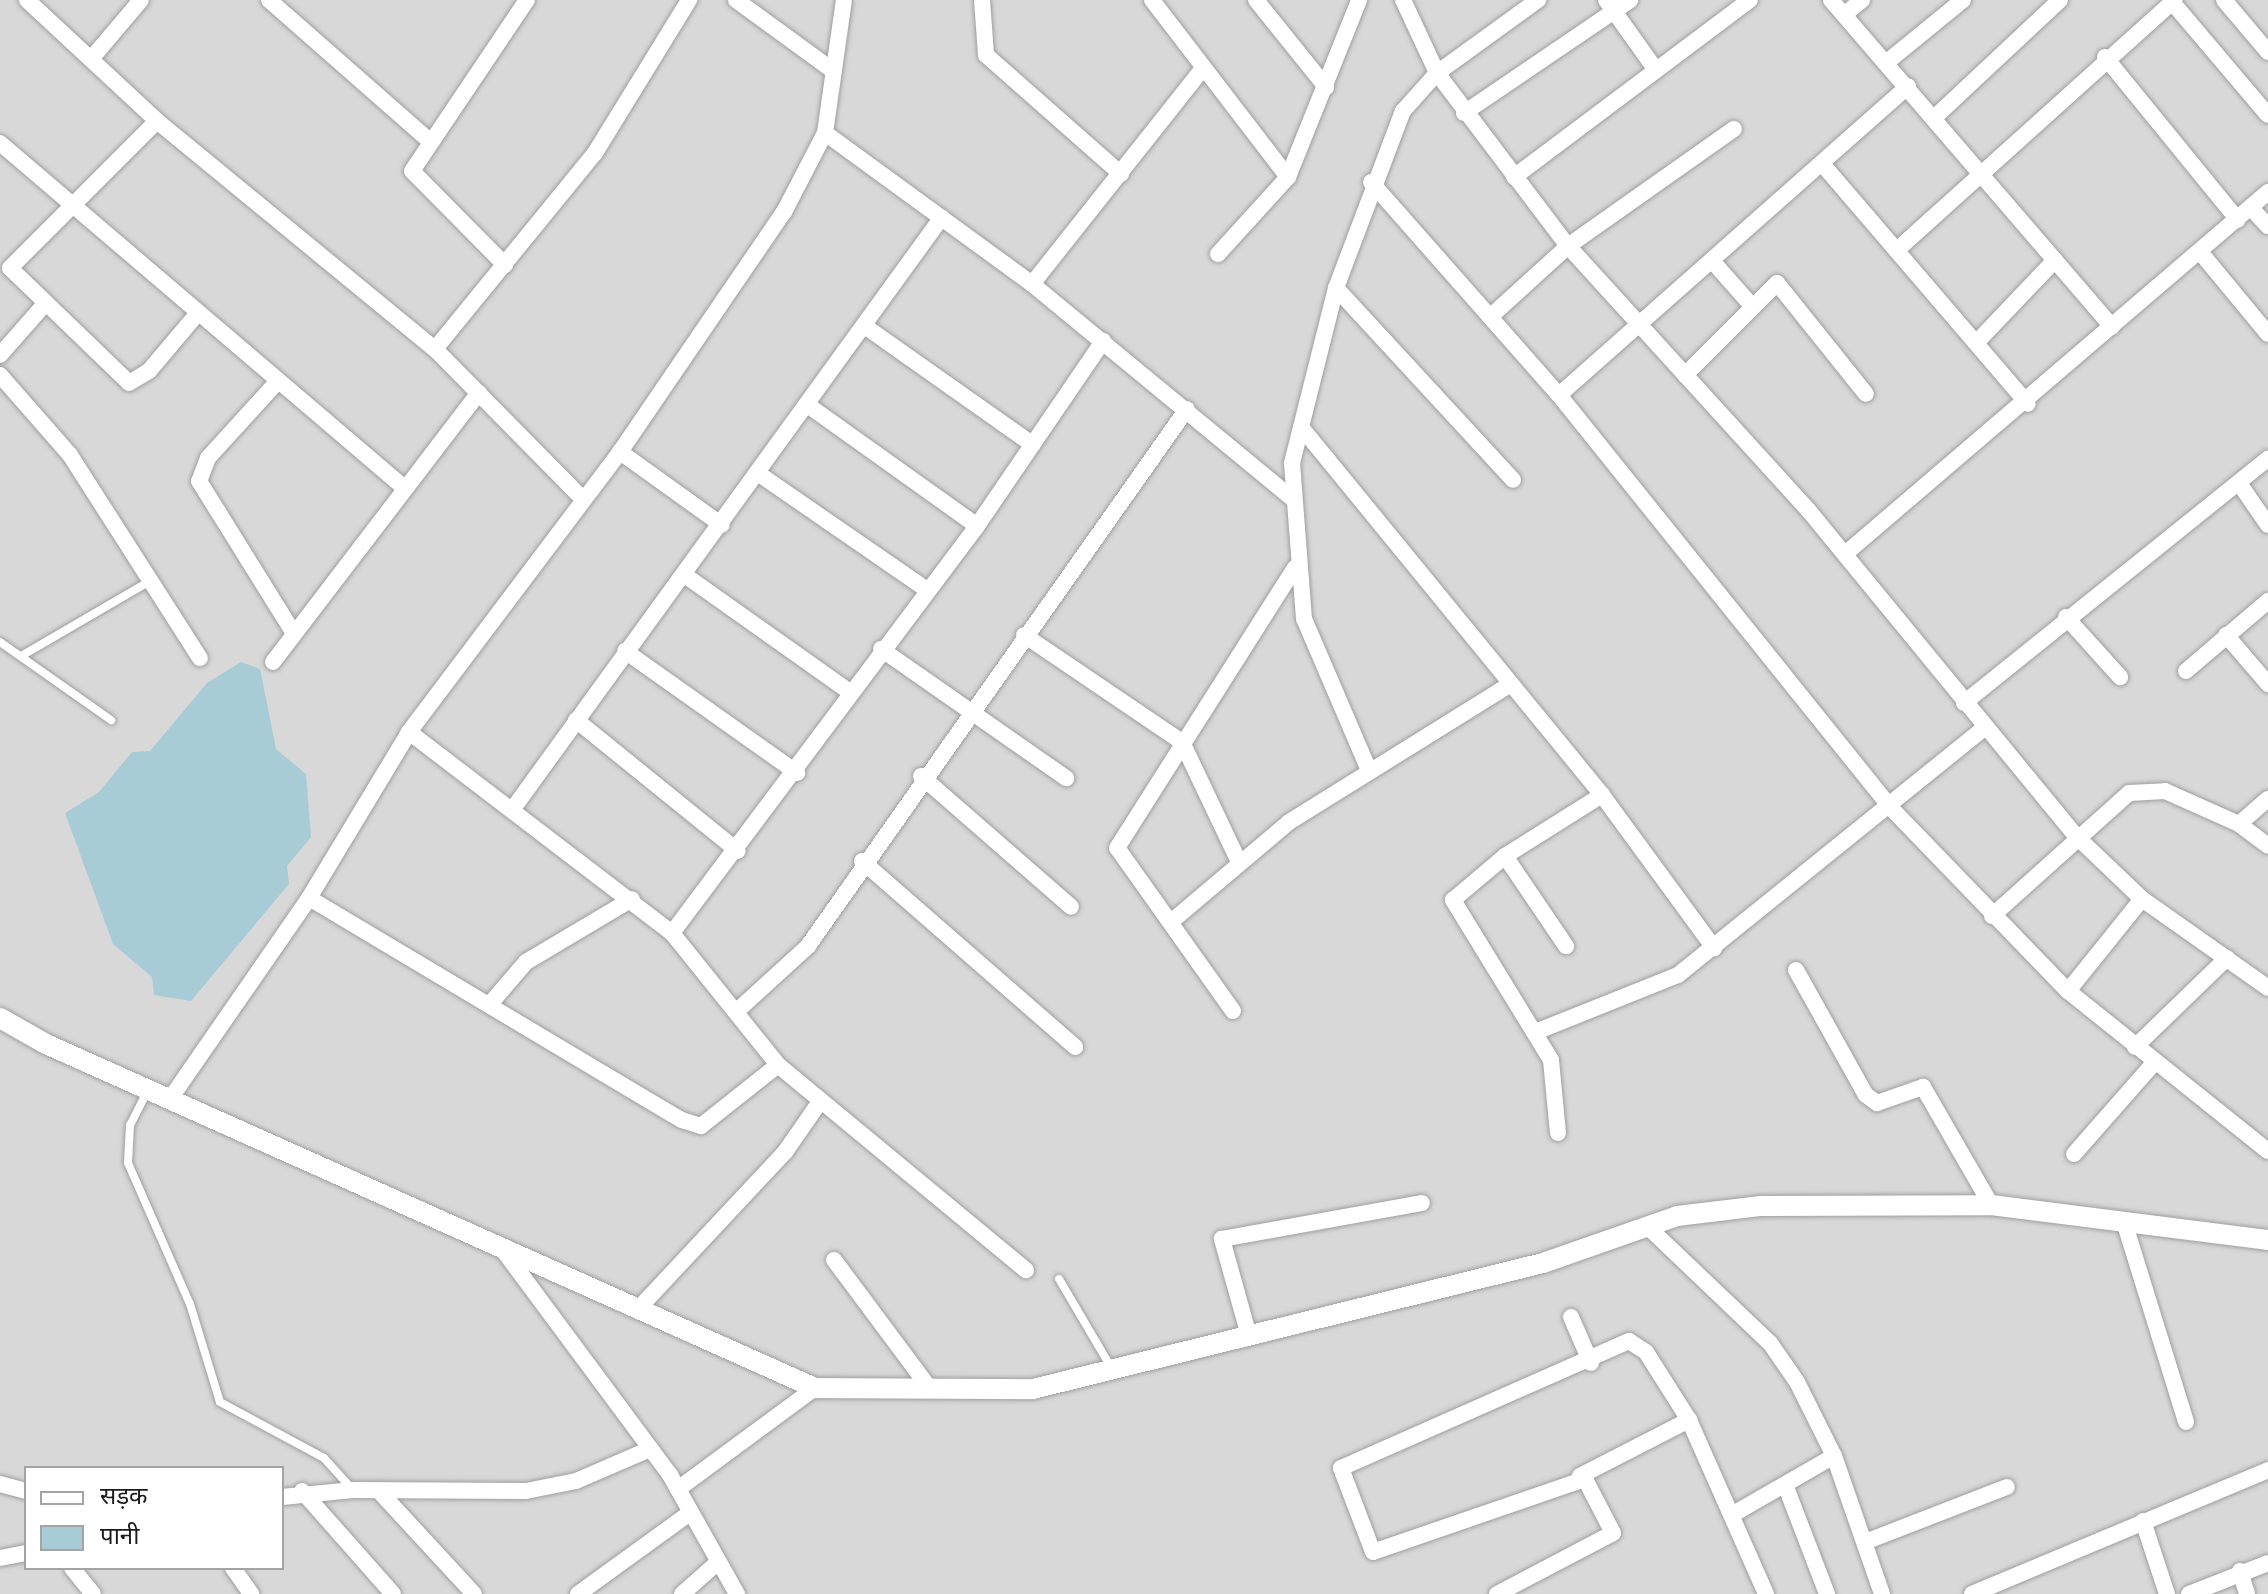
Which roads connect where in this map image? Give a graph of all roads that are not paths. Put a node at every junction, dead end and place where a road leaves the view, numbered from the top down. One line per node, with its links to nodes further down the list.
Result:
1 (27, 0): 26 (street)
2 (141, 0): 26 (street)
3 (527, 0): 40 (street)
4 (689, 0): 60 (street)
5 (736, 0): 29 (street)
6 (844, 0): 29 (street)
7 (982, 0): 44 (street)
8 (1152, 0): 28 (street)
9 (1256, 0): 33 (street)
10 (1359, 0): 33 (street)
11 (1403, 0): 31 (street)
12 (1538, 0): 31 (street)
13 (1630, 0): 22 (street)
14 (1750, 0): 30 (street)
15 (1831, 0): 23 (street)
16 (1862, 0): 23 (street)
17 (1963, 0): 27 (street)
18 (2060, 0): 36 (street)
19 (2224, 0): 24 (street)
20 (2173, 1): 25 (street); 35 (street)
21 (276, 2): 40 (street)
22 (1610, 7): 30 (street); 34 (street)
23 (1845, 14): 27 (street)
24 (2268, 52)
25 (2105, 57): 43 (street); 52 (street)
26 (91, 59): 37 (street)
27 (1887, 62): 32 (street)
28 (1203, 68): 44 (street); 45 (street)
29 (832, 70): 39 (street)
30 (1656, 70): 46 (street)
31 (1437, 73): 34 (street); 47 (street)
32 (1908, 86): 36 (street); 42 (street)
33 (1326, 87): 45 (street)
34 (1464, 113): 46 (street)
35 (2268, 115)
36 (1935, 117): 43 (street)
37 (157, 121): 49 (street); 73 (street)
38 (1734, 129): 54 (street)
39 (825, 133): 51 (street); 86 (street)
40 (427, 139): 60 (street)
41 (0, 143): 49 (street)
42 (1824, 166): 55 (street); 59 (street)
43 (1981, 172): 55 (street); 58 (street)
44 (1121, 174): 61 (street)
45 (1288, 177): 57 (street)
46 (1514, 177): 54 (street)
47 (1371, 182): 62 (street); 66 (street)
48 (2268, 192): 50 (street)
49 (72, 204): 63 (street); 65 (street)
50 (2251, 208): 52 (street); 53 (street)
51 (942, 217): 61 (street); 68 (street)
52 (2238, 220): 56 (street)
53 (2268, 226)
54 (1568, 246): 66 (street); 67 (street)
55 (1898, 249): 72 (street)
56 (2201, 253): 69 (street); 70 (street)
57 (1218, 254)
58 (2055, 260): 69 (street); 72 (street)
59 (1714, 263): 64 (street); 67 (street)
60 (505, 265): 73 (street)
61 (1032, 284): 71 (street)
62 (1336, 288): 84 (street); 89 (street)
63 (43, 306): 65 (street); 74 (street)
64 (1752, 306): 76 (street); 79 (street)
65 (198, 313): 77 (street)
66 (1490, 317): 80 (street)
67 (1638, 325): 76 (street); 80 (street)
68 (866, 327): 82 (street); 85 (street)
69 (2112, 327): 81 (street)
70 (2268, 334)
71 (1103, 341): 83 (street); 85 (street)
72 (1977, 342): 81 (street)
73 (435, 349): 78 (street)
74 (0, 355)
75 (0, 375): 100 (street)
76 (1685, 375): 97 (street)
77 (278, 381): 91 (street); 104 (street)
78 (479, 393): 91 (street); 92 (street)
79 (1866, 394)
80 (1559, 395): 131 (street)
81 (2028, 404): 97 (street)
82 (809, 406): 88 (street); 96 (street)
83 (1187, 409): 93 (street); 105 (street)
84 (1301, 427): 93 (street); 115 (street)
85 (1033, 445): 96 (street)
86 (620, 452): 92 (street); 94 (street)
87 (2268, 459): 90 (street)
88 (759, 474): 94 (street); 101 (street)
89 (1513, 480)
90 (2239, 483): 95 (street); 103 (street)
91 (402, 486): 104 (street)
92 (582, 498): 123 (street)
93 (1292, 498): 98 (street)
94 (722, 525): 99 (street)
95 (2268, 525)
96 (977, 526): 101 (street)
97 (1845, 554): 118 (street)
98 (1295, 568): 124 (street); 125 (street)
99 (686, 576): 109 (street); 117 (street)
100 (151, 581): 110 (lane); 111 (street)
101 (926, 589): 108 (street)
102 (2268, 601): 106 (street)
103 (2066, 617): 114 (street); 118 (street)
104 (293, 632): 112 (street)
105 (1024, 635): 119 (street); 124 (street)
106 (2226, 635): 113 (street); 116 (street)
107 (0, 642): 110 (lane)
108 (881, 649): 117 (street); 119 (street)
109 (625, 651): 121 (street); 126 (street)
110 (23, 655): 120 (lane)
111 (200, 658)
112 (273, 662)
113 (2186, 671)
114 (2120, 677)
115 (1511, 684): 125 (street); 129 (street)
116 (2268, 684)
117 (851, 693): 126 (street)
118 (1964, 703): 122 (street)
119 (968, 711): 127 (street); 128 (street)
120 (111, 720)
121 (576, 720): 132 (street); 136 (street)
122 (1984, 728): 131 (street); 134 (street)
123 (409, 732): 132 (street); 140 (street)
124 (1182, 742): 139 (street); 145 (street)
125 (1368, 768): 139 (street)
126 (797, 773): 136 (street)
127 (921, 776): 138 (street); 143 (street)
128 (1066, 778)
129 (1602, 795): 137 (street); 148 (street)
130 (2268, 799): 133 (street)
131 (1891, 808): 144 (street); 148 (street)
132 (512, 810): 141 (street)
133 (2239, 824): 134 (street); 135 (street)
134 (2077, 837): 142 (street); 144 (street)
135 (2268, 846)
136 (738, 851): 146 (street)
137 (1505, 856): 147 (street); 157 (street)
138 (862, 861): 154 (street); 158 (street)
139 (1239, 862): 145 (street)
140 (309, 898): 153 (street); 163 (street)
141 (632, 899): 146 (street); 153 (street)
142 (2142, 899): 149 (street); 152 (street)
143 (1071, 907)
144 (1992, 916): 152 (street)
145 (1172, 921): 155 (street)
146 (672, 933): 154 (street)
147 (1566, 946)
148 (1714, 948): 157 (street)
149 (2227, 958): 151 (street); 159 (street)
150 (1796, 970): 169 (street)
151 (2268, 988)
152 (2068, 991): 159 (street)
153 (485, 1000): 161 (street)
154 (738, 1010): 161 (street)
155 (1233, 1011)
156 (0, 1018): 162 (street)
157 (1538, 1031): 165 (street)
158 (1075, 1047)
159 (2135, 1047): 160 (street)
160 (2154, 1063): 166 (street); 167 (street)
161 (778, 1065): 164 (street)
162 (148, 1089): 163 (street); 195 (lane)
163 (170, 1099): 173 (street)
164 (819, 1103): 175 (street); 177 (street)
165 (1558, 1133)
166 (2268, 1151)
167 (2074, 1154)
168 (1422, 1203): 179 (street)
169 (1991, 1205): 170 (street); 171 (street)
170 (1648, 1227): 179 (street); 187 (street)
171 (2126, 1228): 172 (street); 185 (street)
172 (2268, 1240)
173 (500, 1245): 177 (street); 186 (street)
174 (834, 1260): 183 (street)
175 (1026, 1270)
176 (1059, 1279): 181 (lane)
177 (639, 1308): 182 (street)
178 (1571, 1317): 180 (street)
179 (1249, 1336): 181 (street)
180 (1591, 1363): 184 (street); 189 (street)
181 (1112, 1369): 183 (street)
182 (815, 1388): 183 (street); 193 (street)
183 (930, 1389)
184 (1689, 1420): 189 (street); 200 (street)
185 (2186, 1422)
186 (650, 1449): 193 (street); 197 (street)
187 (1834, 1456): 191 (street); 202 (street)
188 (2268, 1470): 201 (street)
189 (1580, 1476): 217 (street)
190 (0, 1484): 194 (street)
191 (1786, 1487): 200 (street); 219 (street)
192 (2007, 1487): 202 (street)
193 (678, 1489): 199 (street)
194 (24, 1490)
195 (353, 1490): 196 (street); 197 (street)
196 (302, 1491): 198 (street); 212 (street)
197 (379, 1491): 213 (street)
198 (284, 1496)
199 (690, 1513): 205 (street); 214 (street)
200 (1735, 1513): 218 (street)
201 (2143, 1521): 221 (street); 222 (street)
202 (1865, 1542): 220 (street)
203 (24, 1553): 204 (street)
204 (0, 1558)
205 (718, 1562): 215 (street); 216 (street)
206 (2268, 1563): 209 (street)
207 (74, 1570): 210 (street)
208 (234, 1570): 211 (street)
209 (2240, 1571): 223 (street); 224 (street)
210 (93, 1594)
211 (251, 1594)
212 (393, 1594)
213 (474, 1594)
214 (578, 1594)
215 (682, 1594)
216 (737, 1594)
217 (1497, 1594)
218 (1766, 1594)
219 (1827, 1594)
220 (1882, 1594)
221 (1972, 1594)
222 (2167, 1594)
223 (2189, 1594)
224 (2247, 1594)

